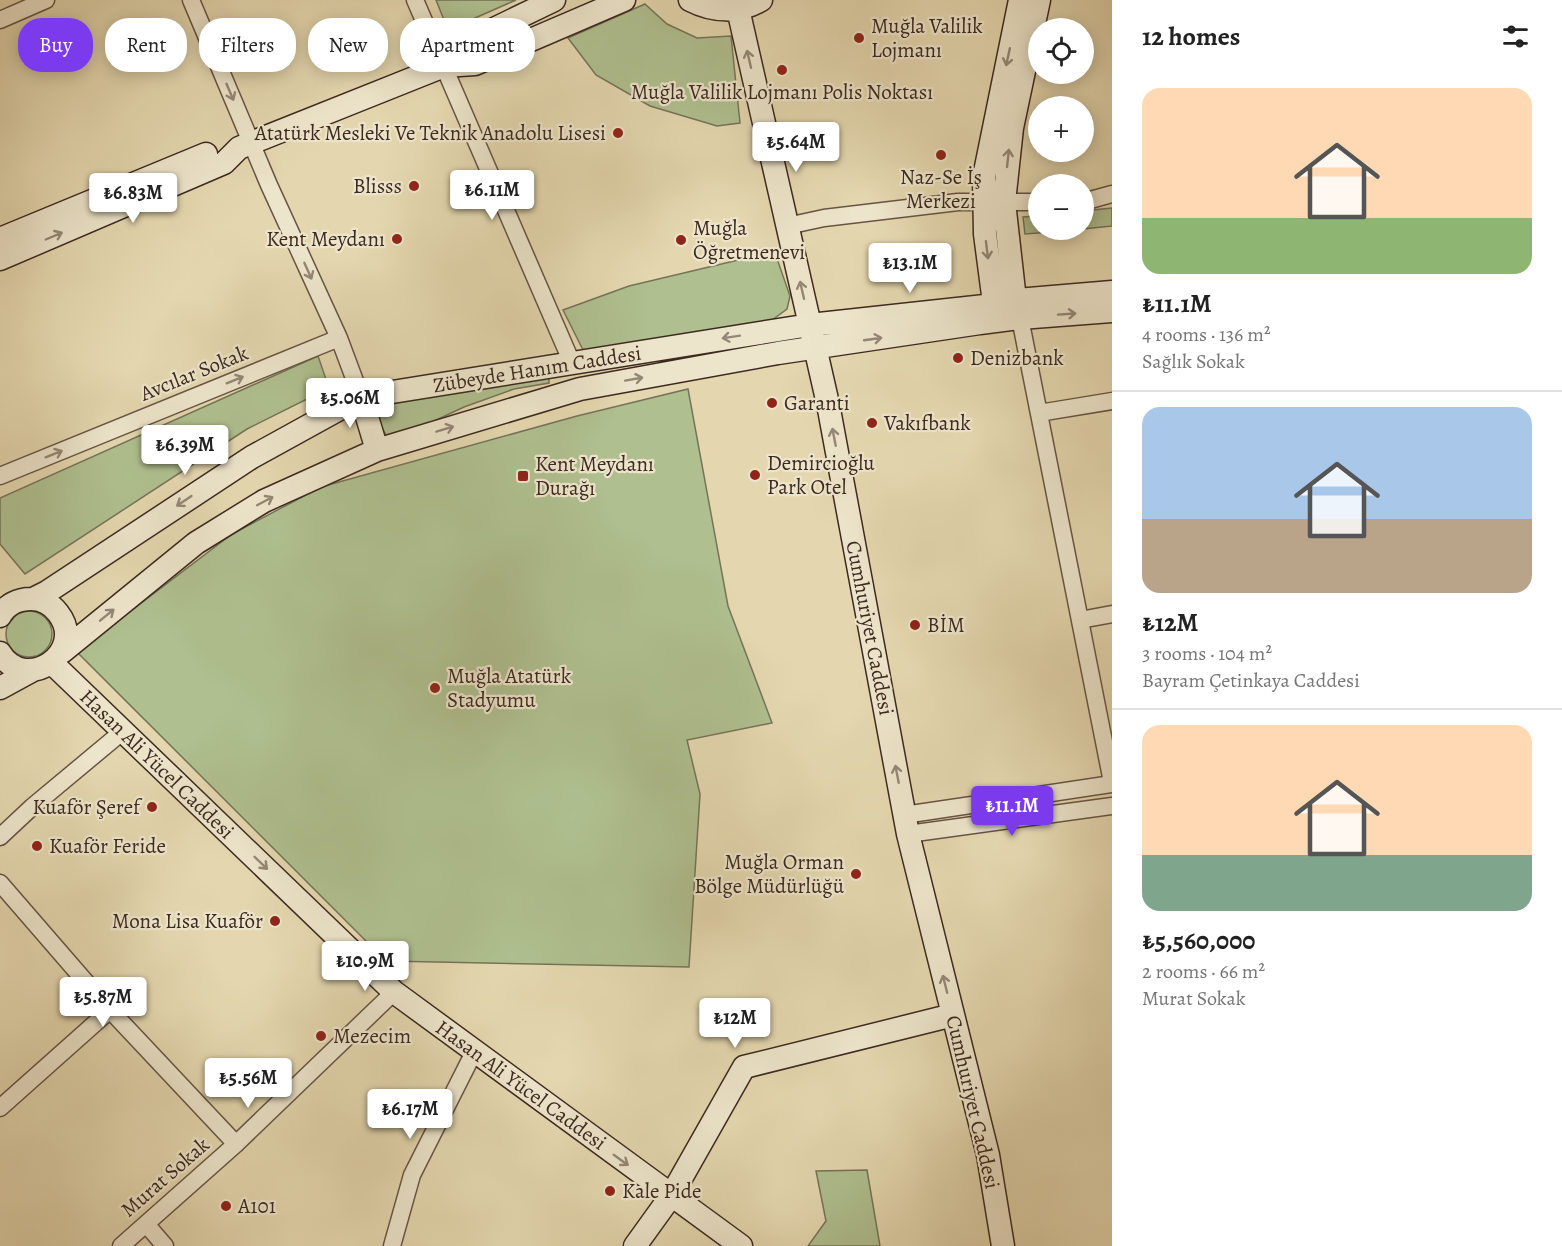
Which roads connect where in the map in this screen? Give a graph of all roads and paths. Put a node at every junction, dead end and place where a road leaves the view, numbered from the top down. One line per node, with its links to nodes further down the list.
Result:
1 (46, 0): 12 (street)
2 (190, 0): 18 (street, one-way to 18)
3 (415, 0): 13 (street)
4 (554, 0): 14 (main road)
5 (624, 0): 15 (main road)
6 (690, 0): 11 (main road)
7 (761, 0): 11 (main road)
8 (1020, 0): 21 (main road, one-way to 21)
9 (1039, 0): 21 (main road, one-way to 9)
10 (0, 2): 12 (street)
11 (738, 9): 23 (main road, Cumhuriyet Caddesi, one-way to 11)
12 (6, 18)
13 (423, 18)
14 (517, 18)
15 (535, 38)
16 (429, 72): 18 (main road)
17 (447, 72): 32 (street)
18 (245, 145): 24 (main road); 25 (main road, one-way to 18); 30 (street, one-way to 30)
19 (1112, 194): 20 (street)
20 (1094, 199)
21 (994, 202): 22 (street); 23 (street); 27 (main road)
22 (1028, 202)
23 (787, 226): 29 (main road, Cumhuriyet Caddesi, one-way to 23)
24 (0, 239)
25 (0, 260)
26 (1112, 292): 27 (main road)
27 (1007, 311): 28 (main road, one-way to 28); 29 (main road, Zübeyde Hanım Caddesi); 31 (main road, Zübeyde Hanım Caddesi, one-way to 27); 36 (street)
28 (1112, 311)
29 (810, 325): 31 (main road, Cumhuriyet Caddesi); 32 (main road, Zübeyde Hanım Caddesi, one-way to 32)
30 (339, 338): 34 (street); 38 (street, Avcılar Sokak, one-way to 30)
31 (815, 347): 33 (main road, Zübeyde Hanım Caddesi, one-way to 31); 49 (main road, Cumhuriyet Caddesi, one-way to 31)
32 (572, 363): 33 (main road); 34 (main road, Zübeyde Hanım Caddesi)
33 (580, 388): 37 (main road, Zübeyde Hanım Caddesi, one-way to 33)
34 (361, 397): 37 (main road); 39 (main road, Zübeyde Hanım Caddesi, one-way to 39)
35 (1112, 401): 36 (street)
36 (1039, 413): 42 (street)
37 (377, 450): 44 (main road, Zübeyde Hanım Caddesi, one-way to 37)
38 (0, 476)
39 (33, 599): 40 (main road, Zübeyde Hanım Caddesi); 44 (main road)
40 (4, 604)
41 (1112, 614): 42 (street)
42 (1080, 620): 47 (street)
43 (0, 653): 44 (main road)
44 (49, 662): 45 (main road, Zübeyde Hanım Caddesi); 46 (main road, Hasan Ali Yücel Caddesi)
45 (0, 688)
46 (122, 732): 50 (street); 52 (main road, Hasan Ali Yücel Caddesi, one-way to 52)
47 (1112, 783): 49 (street)
48 (1112, 806): 49 (street)
49 (906, 824): 54 (main road, Cumhuriyet Caddesi, one-way to 49)
50 (0, 837)
51 (0, 883): 53 (street)
52 (393, 992): 55 (main road, Hasan Ali Yücel Caddesi); 57 (street, Murat Sokak)
53 (110, 1010): 56 (street); 57 (street)
54 (953, 1015): 58 (main road); 65 (main road, Cumhuriyet Caddesi)
55 (474, 1052): 58 (main road, Hasan Ali Yücel Caddesi, one-way to 58); 62 (street)
56 (0, 1108)
57 (237, 1144): 59 (street, Murat Sokak)
58 (671, 1196): 63 (main road); 64 (main road, Hasan Ali Yücel Caddesi)
59 (146, 1224): 60 (street, Murat Sokak); 61 (street)
60 (121, 1246)
61 (165, 1246)
62 (392, 1246)
63 (635, 1246)
64 (741, 1246)
65 (1003, 1246)

